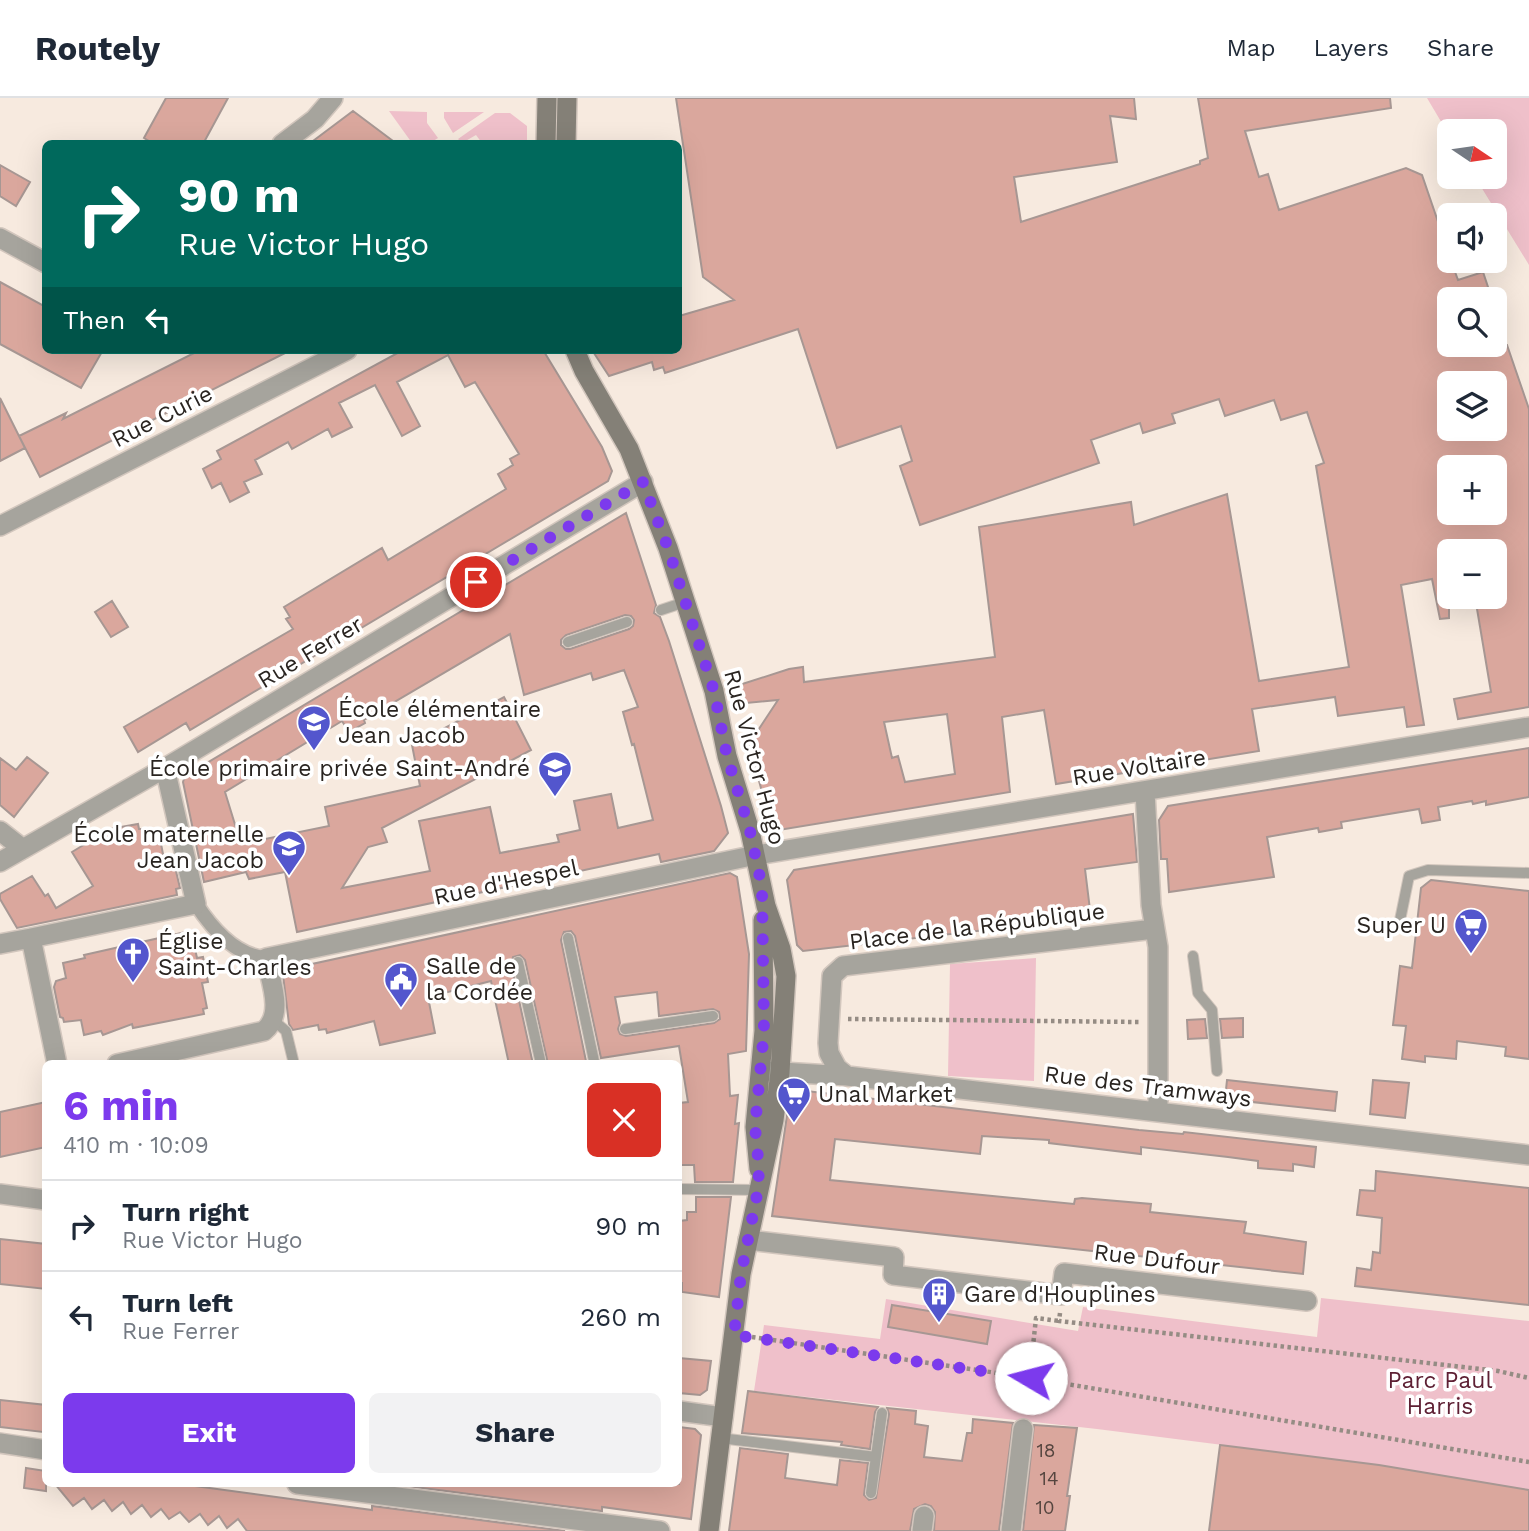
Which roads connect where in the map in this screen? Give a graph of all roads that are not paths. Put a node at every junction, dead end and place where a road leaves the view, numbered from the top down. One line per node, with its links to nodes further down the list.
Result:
1 (332, 98): 4 (street)
2 (547, 98): 5 (main road)
3 (567, 98): 6 (main road)
4 (287, 140)
5 (546, 140)
6 (566, 140)
7 (0, 238): 8 (street)
8 (42, 261)
9 (339, 354): 14 (street, Rue Curie)
10 (571, 354): 12 (main road, Rue Victor Hugo)
11 (577, 354): 12 (main road, Rue Victor Hugo)
12 (584, 371): 13 (main road, Rue Victor Hugo)
13 (643, 482): 15 (main road, Rue Victor Hugo); 20 (street, Rue Ferrer)
14 (4, 520)
15 (685, 602): 16 (lane); 24 (main road, Rue Victor Hugo)
16 (661, 610)
17 (626, 622): 18 (lane)
18 (568, 642)
19 (1529, 727): 21 (street, Rue Voltaire)
20 (164, 768): 23 (street, Rue Ferrer); 28 (street)
21 (1145, 791): 24 (street, Rue Voltaire); 30 (street)
22 (0, 831): 23 (street)
23 (23, 849): 25 (street, Rue Ferrer)
24 (756, 855): 27 (main road, Rue Victor Hugo); 35 (street, Rue d'Hespel)
25 (0, 862)
26 (1529, 873): 29 (lane)
27 (762, 887): 37 (main road, Rue Victor Hugo); 38 (main road, Rue Victor Hugo)
28 (196, 904): 31 (street); 35 (street)
29 (1399, 925)
30 (1154, 929): 49 (street, Place de la République); 50 (street)
31 (31, 938): 33 (street); 42 (street)
32 (568, 938): 46 (lane)
33 (0, 944)
34 (1193, 956): 48 (lane)
35 (266, 958): 40 (street)
36 (518, 962): 45 (lane)
37 (785, 1004): 38 (lane); 47 (main road, Rue Victor Hugo)
38 (758, 1008): 47 (main road, Rue Victor Hugo)
39 (713, 1016): 41 (lane)
40 (273, 1020): 43 (street); 44 (lane)
41 (625, 1029)
42 (56, 1060)
43 (136, 1060)
44 (293, 1060)
45 (540, 1060)
46 (594, 1060)
47 (771, 1071): 49 (street, Rue des Tramways); 53 (main road, Rue Victor Hugo)
48 (1217, 1071)
49 (847, 1076): 50 (street, Rue des Tramways)
50 (1158, 1112): 51 (street, Rue des Tramways)
51 (1529, 1155)
52 (682, 1189): 53 (lane)
53 (758, 1190): 56 (main road, Rue Victor Hugo)
54 (0, 1194): 55 (street)
55 (42, 1199)
56 (748, 1240): 57 (street, Rue Dufour); 60 (main road, Rue Victor Hugo)
57 (1307, 1301)
58 (682, 1411): 60 (street)
59 (882, 1413): 65 (lane)
60 (723, 1417): 62 (main road, Rue Victor Hugo)
61 (1023, 1429): 70 (street)
62 (720, 1438): 65 (lane); 69 (main road, Rue Victor Hugo)
63 (0, 1443): 64 (street)
64 (42, 1449)
65 (876, 1457): 67 (lane)
66 (320, 1487): 68 (street)
67 (871, 1493)
68 (660, 1531)
69 (709, 1531)
70 (1011, 1531)

